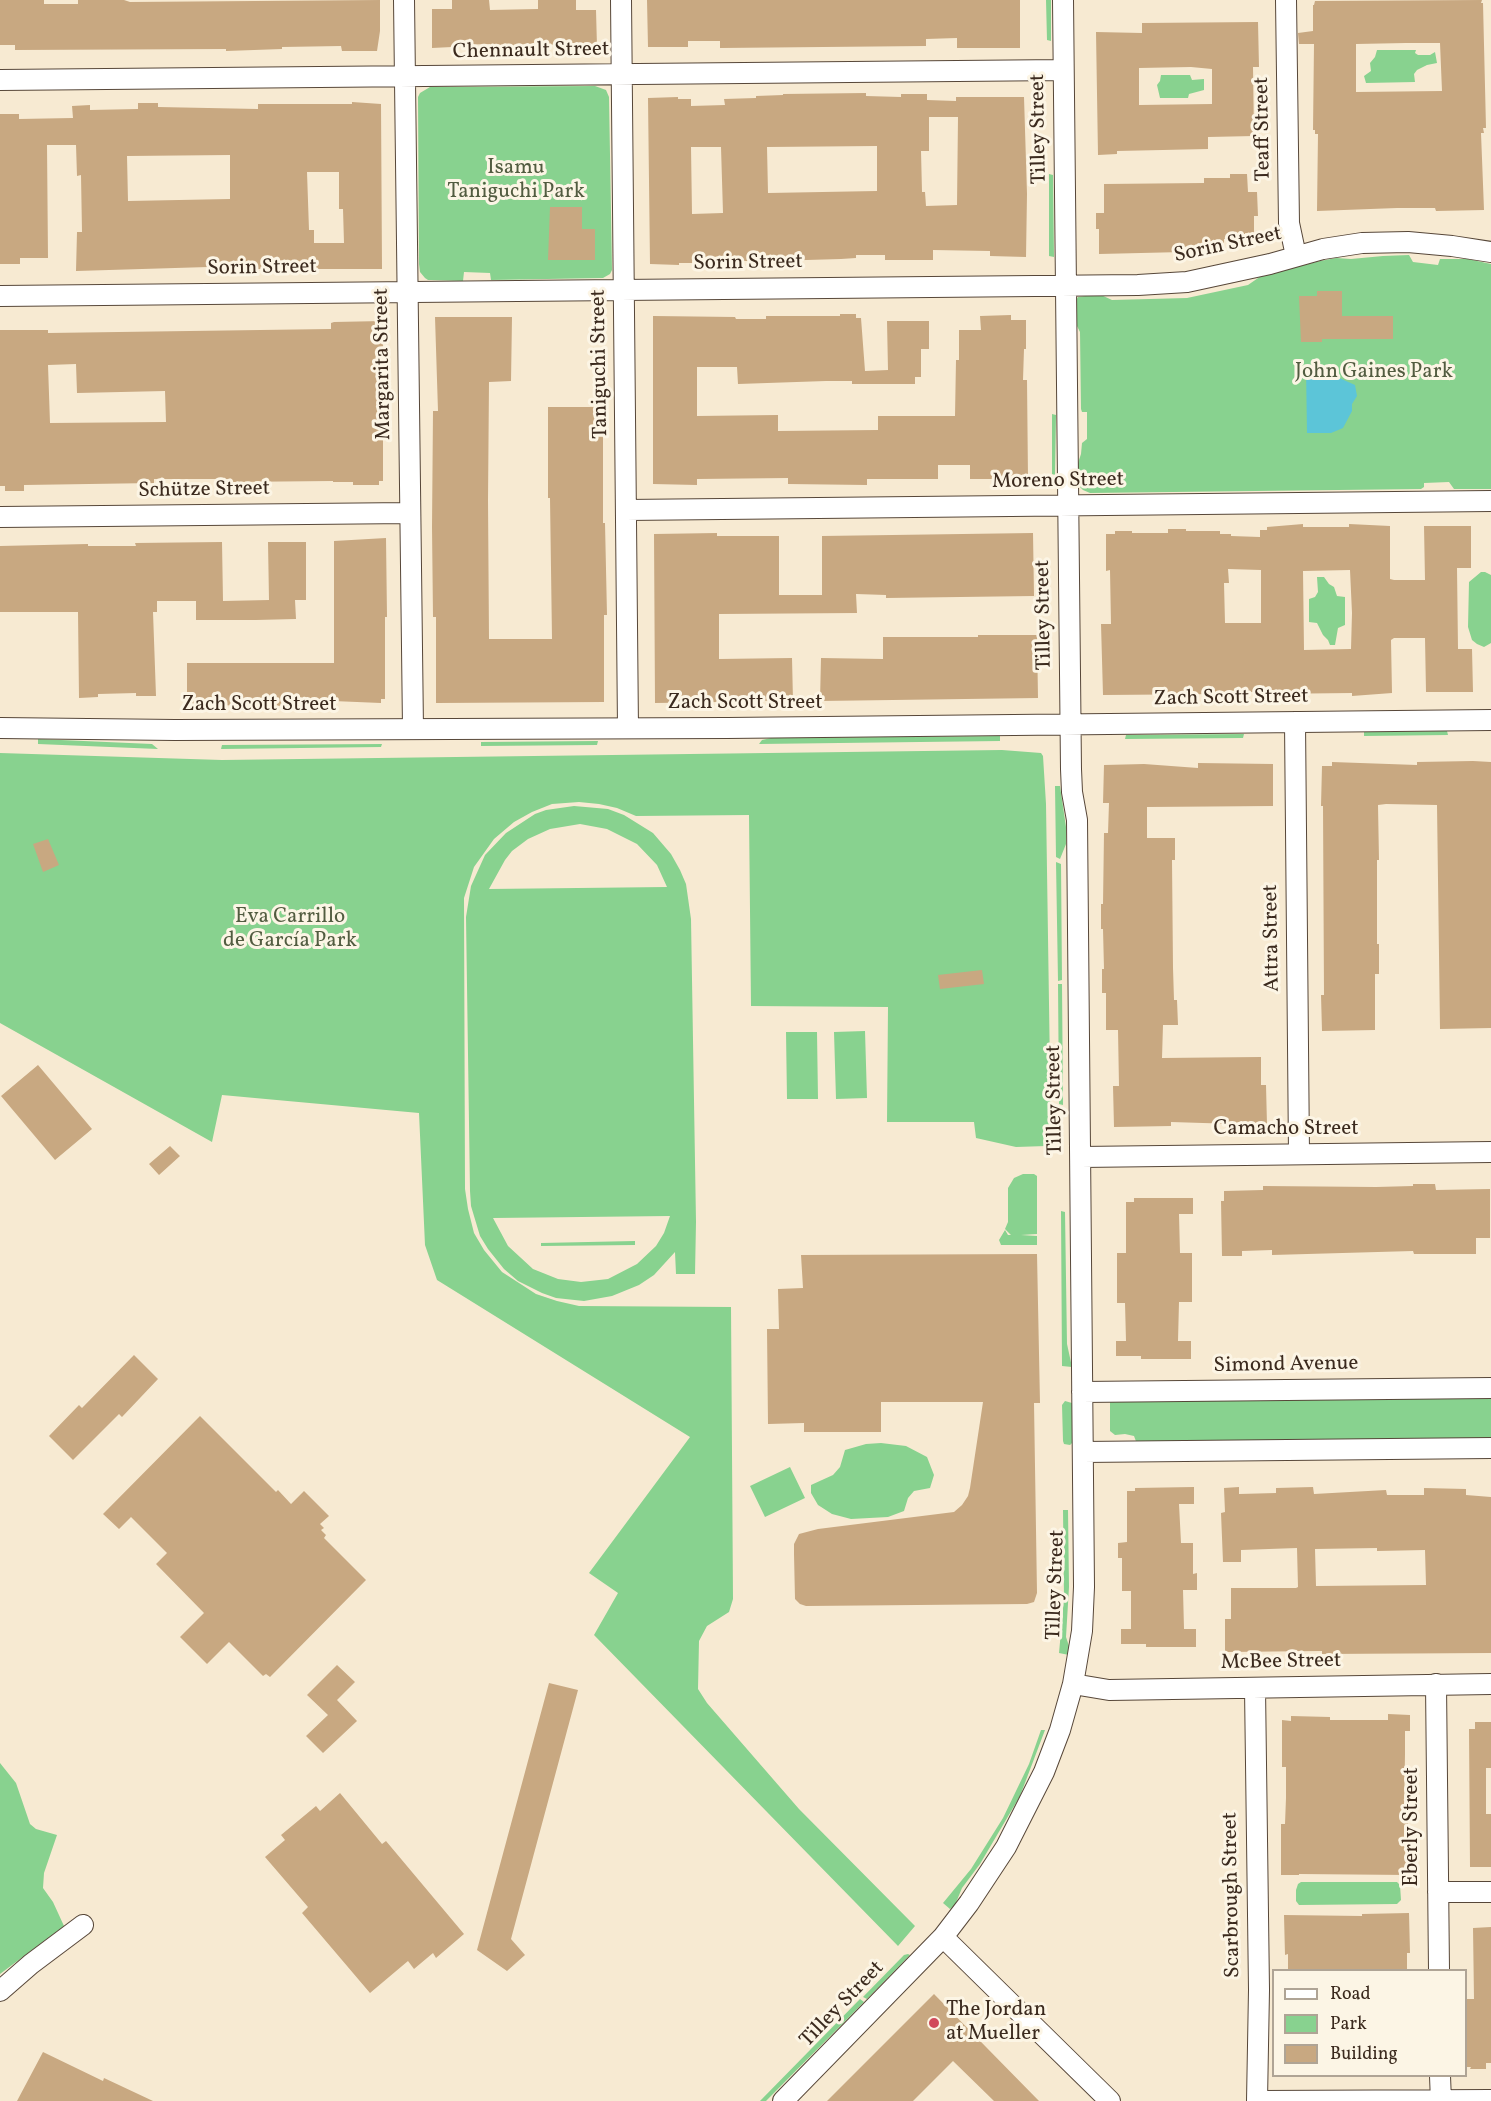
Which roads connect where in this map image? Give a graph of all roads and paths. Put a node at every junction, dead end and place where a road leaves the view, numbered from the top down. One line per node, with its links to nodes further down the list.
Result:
1 (404, 0): 7 (street, Margarita Street)
2 (621, 0): 6 (street, Taniguchi Street)
3 (1063, 0): 5 (street, Tilley Street)
4 (1286, 0): 10 (street, Teaff Street)
5 (1063, 70): 6 (street, Chennault Street); 11 (street, Tilley Street)
6 (622, 74): 7 (street, Chennault Street); 12 (street, Taniguchi Street)
7 (405, 77): 8 (street, Chennault Street); 13 (street, Margarita Street)
8 (0, 80)
9 (1491, 252): 10 (street, Sorin Street)
10 (1296, 256): 11 (street, Sorin Street)
11 (1066, 285): 12 (street, Sorin Street); 16 (street, Tilley Street)
12 (624, 290): 13 (street, Sorin Street); 17 (street, Taniguchi Street)
13 (407, 292): 14 (street, Sorin Street); 18 (street, Margarita Street)
14 (0, 296)
15 (1491, 501): 16 (street, Moreno Street)
16 (1068, 506): 17 (street, Moreno Street); 22 (street, Tilley Street)
17 (626, 510): 25 (street, Taniguchi Street)
18 (409, 513): 19 (street, Schütze Street); 24 (street, Margarita Street)
19 (0, 517)
20 (1491, 720): 21 (street, Zach Scott Street)
21 (1295, 722): 22 (street, Zach Scott Street); 27 (street, Attra Street)
22 (1070, 725): 25 (street, Zach Scott Street); 28 (street, Tilley Street)
23 (0, 728): 24 (street, Zach Scott Street)
24 (413, 728): 25 (street, Zach Scott Street)
25 (628, 728)
26 (1491, 1152): 27 (street, Camacho Street)
27 (1299, 1154): 28 (street, Camacho Street)
28 (1080, 1157): 30 (street, Tilley Street)
29 (1491, 1388): 30 (street, Simond Avenue)
30 (1082, 1392): 32 (street, Tilley Street)
31 (1491, 1448): 32 (street)
32 (1083, 1452): 33 (street, Tilley Street)
33 (1073, 1684): 36 (street, McBee Street); 40 (street, Tilley Street)
34 (1436, 1684): 35 (street, McBee Street); 36 (street, McBee Street); 37 (street, Eberly Street)
35 (1491, 1684)
36 (1255, 1688): 47 (street, Scarbrough Street)
37 (1438, 1892): 38 (street); 41 (street, Eberly Street)
38 (1491, 1892)
39 (83, 1925): 42 (street)
40 (943, 1937): 45 (street, Tilley Street); 46 (street)
41 (1439, 1969)
42 (0, 1991)
43 (1440, 2077): 48 (street)
44 (1491, 2100): 48 (street)
45 (783, 2101)
46 (1110, 2101)
47 (1259, 2101): 48 (street)
48 (1441, 2101)

